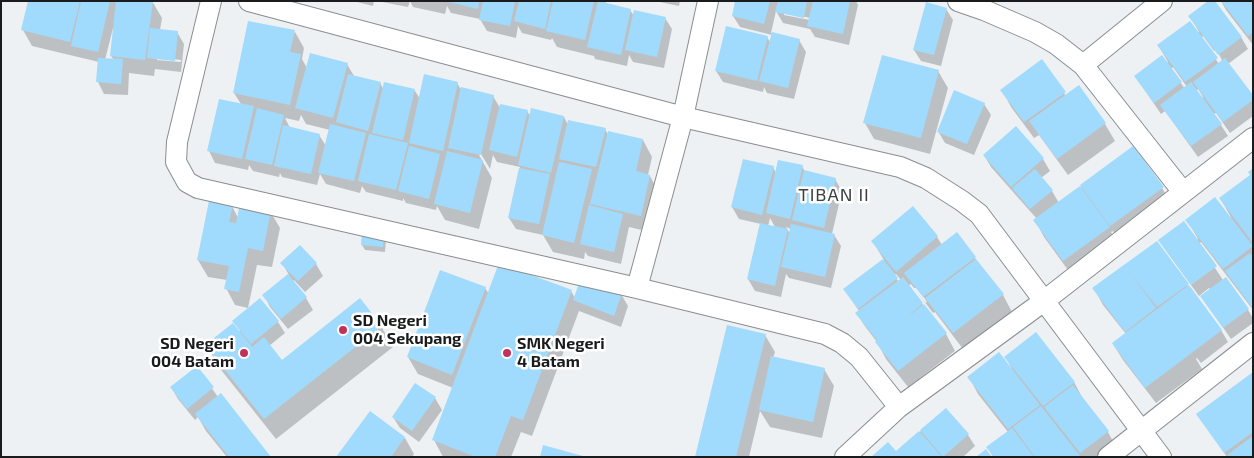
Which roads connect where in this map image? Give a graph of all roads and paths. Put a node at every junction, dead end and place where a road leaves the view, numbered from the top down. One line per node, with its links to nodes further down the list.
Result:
1 (211, 1): 10 (street)
2 (249, 1): 7 (street)
3 (708, 1): 7 (street)
4 (958, 1): 6 (street)
5 (1162, 1): 6 (street)
6 (1083, 65): 9 (street)
7 (683, 117): 10 (street); 11 (street)
8 (1253, 138): 9 (street)
9 (1184, 192): 11 (street)
10 (637, 288): 13 (street)
11 (1044, 301): 13 (street); 14 (street)
12 (1253, 343): 14 (street)
13 (899, 407): 15 (street)
14 (1140, 430): 16 (street); 17 (street)
15 (845, 457)
16 (1108, 457)
17 (1161, 457)

